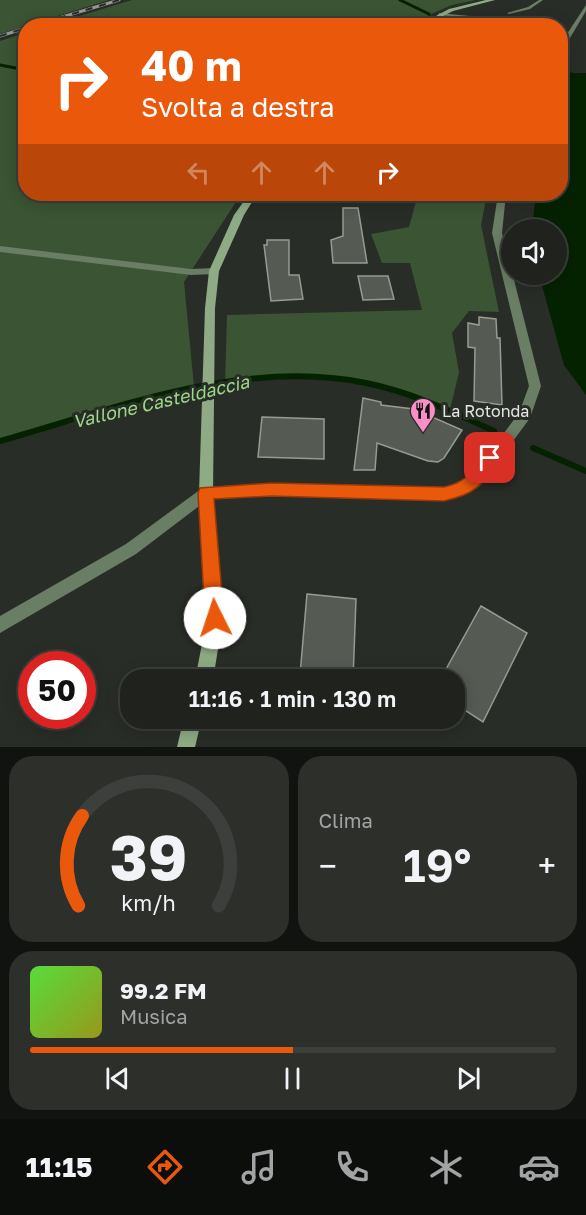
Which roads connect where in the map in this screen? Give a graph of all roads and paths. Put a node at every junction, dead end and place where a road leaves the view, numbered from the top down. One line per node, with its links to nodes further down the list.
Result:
1 (492, 0): 5 (main road)
2 (542, 0): 4 (lane)
3 (586, 6): 8 (street)
4 (509, 13)
5 (439, 14): 6 (main road); 7 (lane)
6 (432, 18)
7 (480, 18)
8 (568, 36)
9 (249, 201): 12 (main road)
10 (501, 201): 13 (street)
11 (0, 249): 12 (street)
12 (214, 271): 13 (main road)
13 (206, 493): 14 (street); 15 (main road)
14 (0, 625)
15 (206, 669)
16 (190, 729): 17 (main road)
17 (186, 747)

